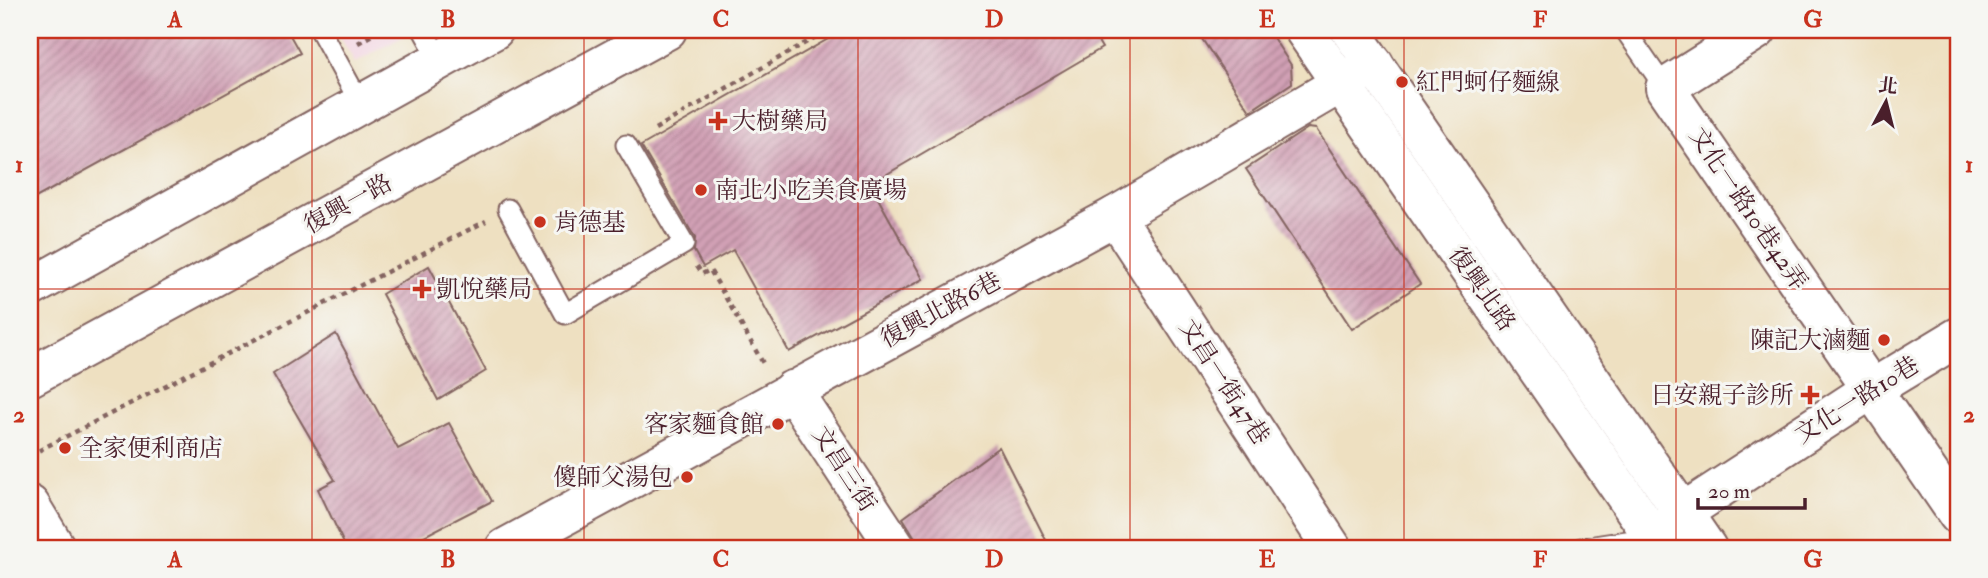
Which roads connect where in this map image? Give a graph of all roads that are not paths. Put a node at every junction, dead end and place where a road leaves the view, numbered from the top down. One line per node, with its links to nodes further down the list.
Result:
1 (320, 30): 12 (lane)
2 (494, 30): 8 (street)
3 (667, 30): 19 (street, 復興一路)
4 (1304, 30): 10 (street, 復興北路)
5 (1350, 30): 9 (street, 復興北路)
6 (1625, 30): 11 (lane, 文化一路10巷42弄)
7 (1757, 30): 11 (street)
8 (431, 45): 12 (street)
9 (1374, 64): 10 (street, 復興北路6巷); 18 (street, 復興北路)
10 (1342, 85): 15 (street, 復興北路6巷); 20 (street, 復興北路)
11 (1665, 88): 21 (street, 文化一路10巷42弄)
12 (360, 103): 16 (street)
13 (626, 145): 14 (lane)
14 (508, 209)
15 (1115, 216): 22 (street, 復興北路6巷); 30 (street, 文昌一街47巷)
16 (30, 288)
17 (1958, 337): 21 (street, 文化一路10巷)
18 (1577, 360): 20 (street); 24 (street, 復興北路)
19 (30, 377)
20 (1546, 382): 26 (street, 復興北路)
21 (1872, 389): 24 (street, 文化一路10巷); 25 (street, 文化一路10巷42弄)
22 (787, 394): 28 (street, 復興北路6巷); 29 (street, 文昌三街)
23 (30, 505): 27 (street)
24 (1682, 513): 26 (street, 文化一路10巷); 32 (street, 復興北路)
25 (1958, 514)
26 (1657, 542): 31 (lane)
27 (56, 548)
28 (505, 548)
29 (896, 548)
30 (1332, 548)
31 (1581, 548)
32 (1707, 548)

